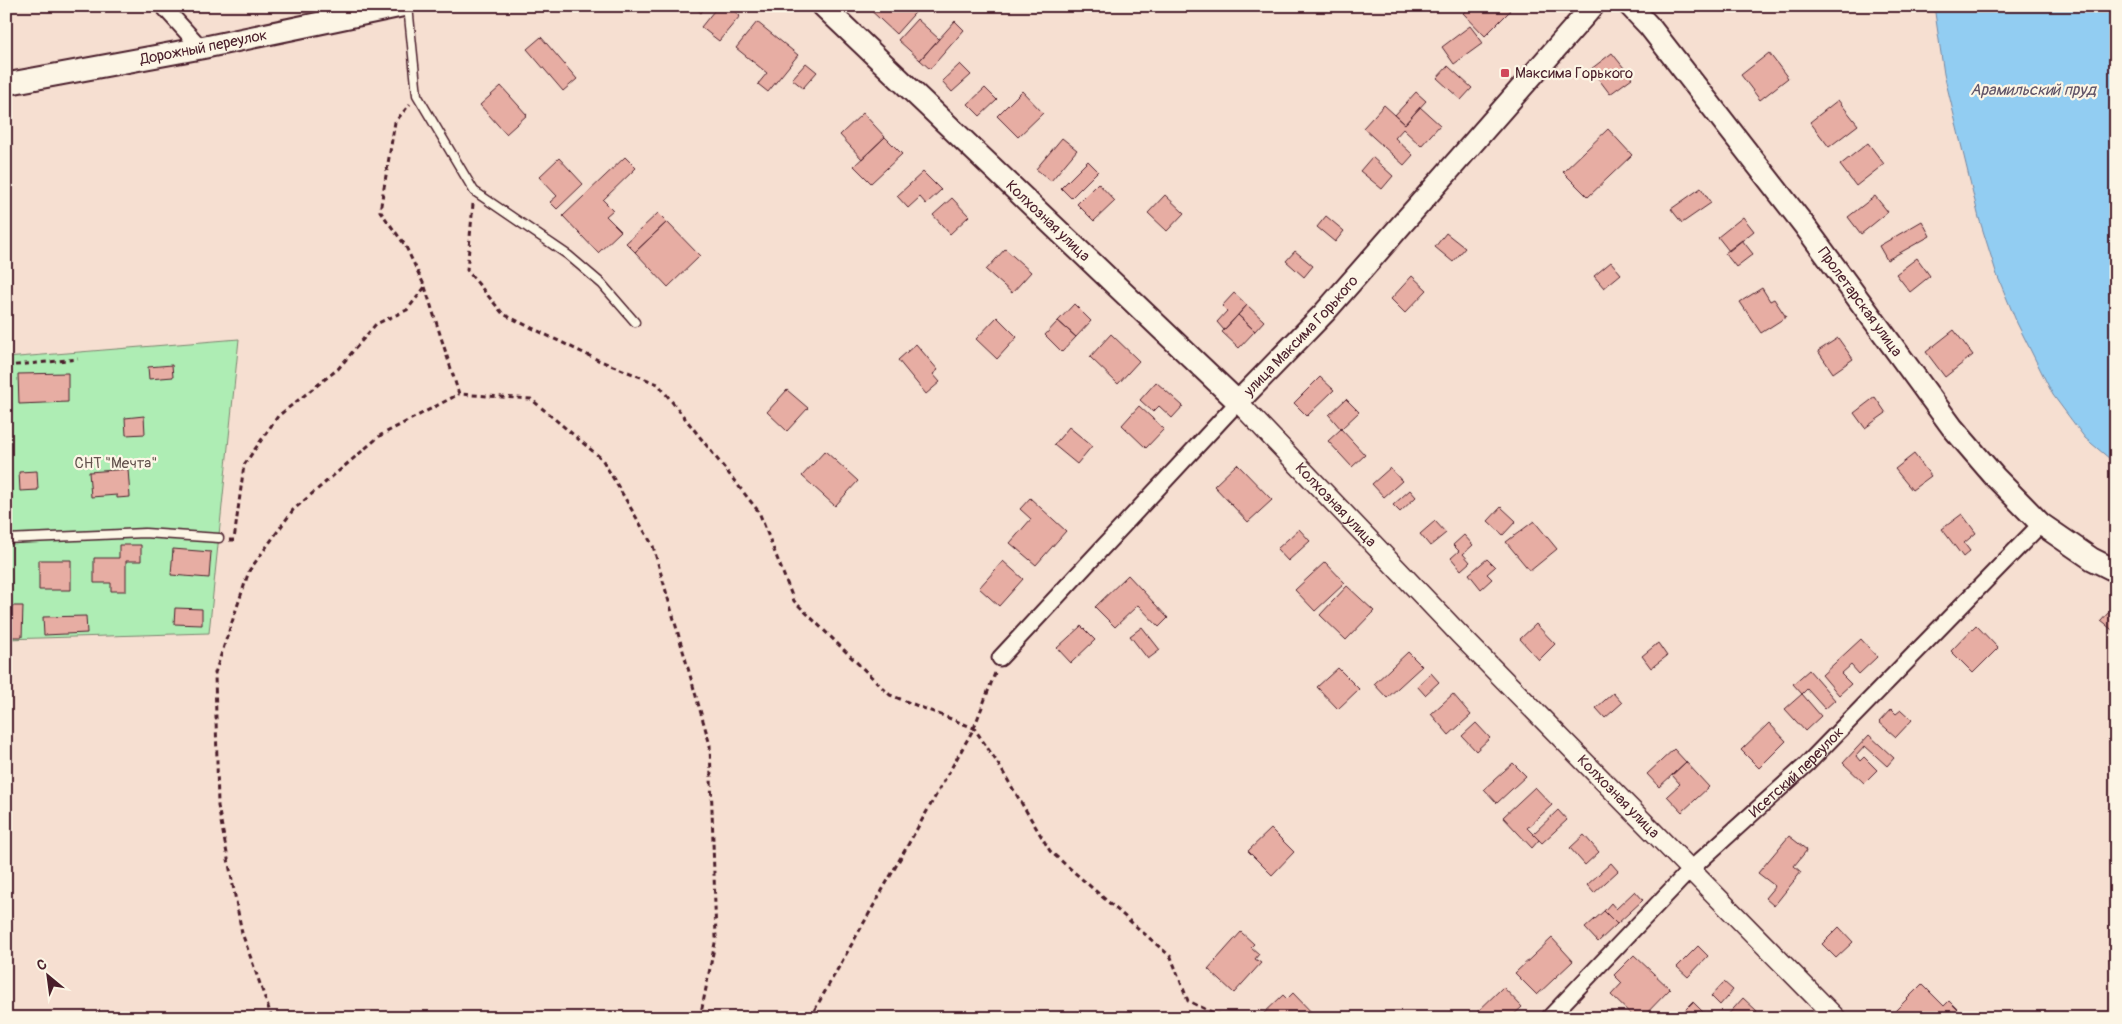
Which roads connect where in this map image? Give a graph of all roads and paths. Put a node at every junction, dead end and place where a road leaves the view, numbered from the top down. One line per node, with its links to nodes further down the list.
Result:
1 (163, 6): 7 (street)
2 (401, 6): 7 (main road, Дорожный переулок)
3 (408, 6): 9 (lane)
4 (823, 6): 16 (main road, Колхозная улица)
5 (1593, 6): 16 (main road, улица Максима Горького)
6 (1630, 6): 17 (main road, Пролетарская улица)
7 (201, 48): 8 (main road, Дорожный переулок)
8 (6, 84)
9 (416, 96): 10 (lane); 11 (path)
10 (474, 191): 12 (lane); 22 (path)
11 (425, 287): 15 (path); 18 (path)
12 (635, 322)
13 (78, 359): 14 (path)
14 (6, 366)
15 (460, 394): 24 (path); 25 (path)
16 (1238, 402): 21 (street, улица Максима Горького); 23 (street, Колхозная улица)
17 (2041, 524): 20 (main road, Пролетарская улица); 23 (street, Исетский переулок)
18 (219, 538): 19 (lane)
19 (6, 539)
20 (2116, 571)
21 (1000, 658): 22 (path)
22 (974, 728): 26 (path); 27 (path)
23 (1690, 870): 28 (street, Исетский переулок); 29 (street, Колхозная улица)
24 (272, 1018)
25 (700, 1018)
26 (810, 1018)
27 (1226, 1018)
28 (1549, 1018)
29 (1836, 1018)

